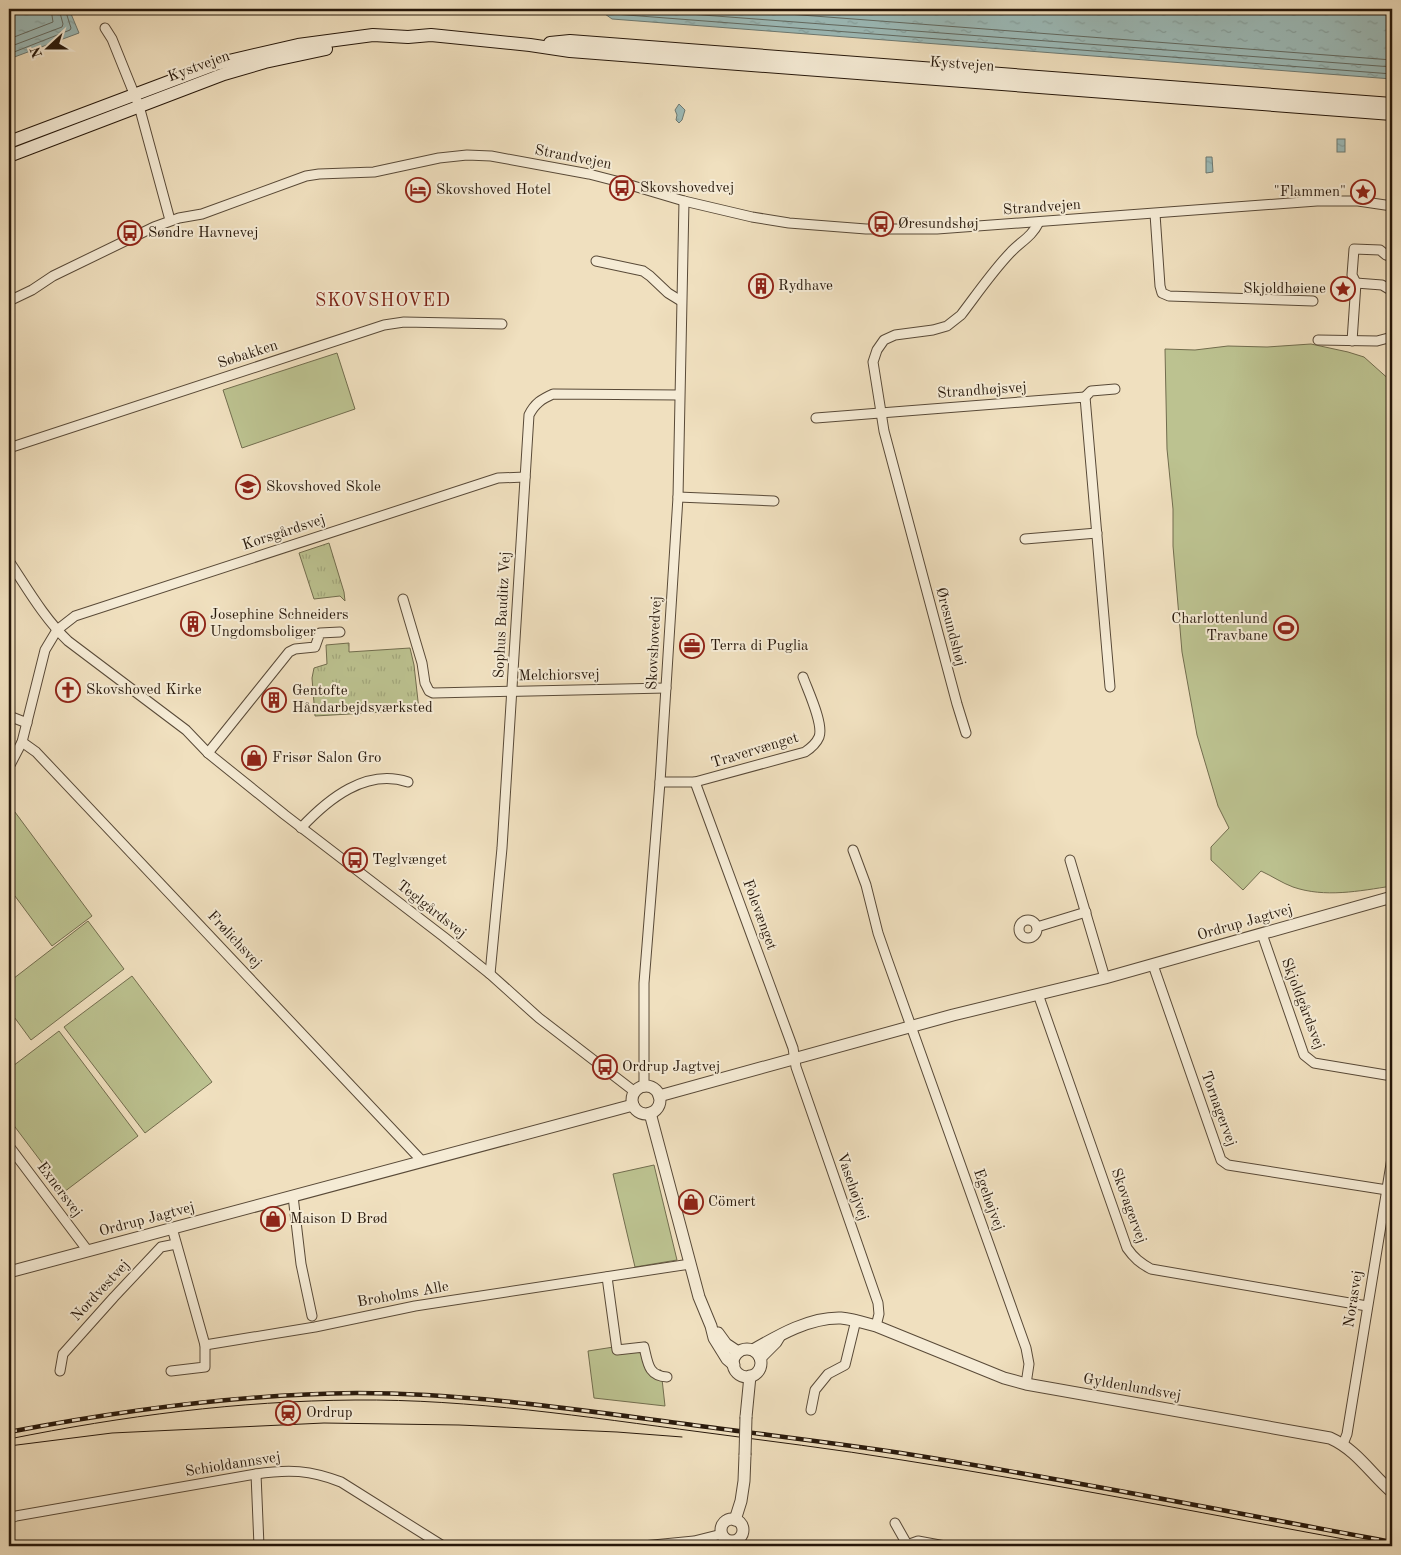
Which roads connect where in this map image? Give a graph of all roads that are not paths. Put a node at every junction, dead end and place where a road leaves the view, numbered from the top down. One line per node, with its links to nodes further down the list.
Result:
1 (105, 28): 3 (street)
2 (530, 44): 3 (main road, Kystvejen); 4 (main road, Kystvejen); 5 (main road, Kystvejen)
3 (136, 100): 6 (main road, Kystvejen); 7 (main road, Kystvejen); 11 (street)
4 (1392, 104)
5 (1392, 114)
6 (9, 142)
7 (9, 156)
8 (684, 201): 11 (street, Strandvejen); 12 (street, Strandvejen); 18 (street, Skovshovedvej)
9 (1392, 206): 10 (street, Strandvejen)
10 (1154, 214): 12 (street, Strandvejen); 19 (street)
11 (170, 220): 17 (street, Strandvejen)
12 (1039, 222): 27 (street, Øresundshøj)
13 (1392, 257): 15 (street)
14 (596, 261): 18 (street)
15 (1356, 283): 16 (street); 23 (street)
16 (1392, 291)
17 (9, 301)
18 (681, 301): 25 (street, Skovshovedvej)
19 (1313, 301)
20 (502, 324): 29 (street, Søbakken)
21 (1392, 337): 23 (street)
22 (1318, 340): 23 (street)
23 (1352, 341)
24 (1115, 389): 26 (street, Strandhøjsvej)
25 (679, 395): 30 (street, Sophus Bauditz Vej); 31 (street, Skovshovedvej)
26 (1085, 397): 27 (street, Strandhøjsvej); 33 (street)
27 (880, 412): 28 (street); 45 (street, Øresundshøj)
28 (816, 418)
29 (9, 448)
30 (525, 477): 37 (street, Korsgårdsvej); 42 (street, Sophus Bauditz Vej)
31 (678, 497): 32 (street); 41 (street, Skovshovedvej)
32 (774, 501)
33 (1097, 533): 34 (street); 40 (street)
34 (1025, 539)
35 (9, 561): 37 (street, Teglgårdsvej)
36 (403, 599): 42 (street, Melchiorsvej)
37 (57, 630): 44 (street); 47 (street, Teglgårdsvej)
38 (340, 632): 47 (street)
39 (803, 676): 51 (street, Travervænget)
40 (1110, 687)
41 (666, 688): 42 (street, Melchiorsvej); 50 (street, Skovshovedvej)
42 (512, 691): 60 (street, Sophus Bauditz Vej)
43 (9, 716): 44 (street)
44 (27, 723): 46 (street)
45 (966, 733)
46 (22, 742): 48 (street); 72 (street, Frølichsvej)
47 (208, 753): 52 (street, Teglgårdsvej)
48 (9, 767)
49 (408, 782): 52 (street)
50 (660, 782): 51 (street, Travervænget); 66 (street, Skovshovedvej)
51 (695, 782): 64 (street, Folevænget)
52 (301, 828): 60 (street, Teglgårdsvej)
53 (853, 850): 63 (street)
54 (1070, 860): 56 (street)
55 (1392, 897): 58 (street, Ordrup Jagtvej)
56 (1086, 912): 57 (street); 61 (street)
57 (1037, 927)
58 (1262, 934): 59 (street, Ordrup Jagtvej); 65 (street, Skjoldgårdsvej)
59 (1153, 965): 61 (street, Ordrup Jagtvej); 74 (street, Tornagervej)
60 (490, 974): 66 (street, Teglgårdsvej)
61 (1105, 978): 62 (street, Ordrup Jagtvej)
62 (1038, 994): 63 (street, Ordrup Jagtvej); 82 (street, Skovagervej)
63 (912, 1027): 64 (street, Ordrup Jagtvej); 94 (street, Egehøjvej)
64 (794, 1058): 67 (street, Ordrup Jagtvej); 86 (street, Vasehøjvej)
65 (1392, 1076)
66 (639, 1089): 67 (street); 68 (street)
67 (658, 1096): 69 (street)
68 (633, 1105): 69 (street); 72 (street, Ordrup Jagtvej)
69 (650, 1113): 79 (street)
70 (9, 1146): 78 (street, Exnersvej)
71 (1392, 1158): 73 (street, Norasvej)
72 (422, 1161): 75 (street, Ordrup Jagtvej)
73 (1391, 1170): 74 (street, Norasvej)
74 (1387, 1190): 82 (street, Norasvej)
75 (293, 1196): 76 (street, Ordrup Jagtvej); 83 (street)
76 (172, 1228): 77 (street); 78 (street, Ordrup Jagtvej)
77 (176, 1244): 87 (street); 90 (street, Nordvestvej)
78 (88, 1251): 80 (street, Ordrup Jagtvej)
79 (690, 1264): 81 (street, Broholms Alle); 85 (street)
80 (9, 1272)
81 (607, 1277): 87 (street, Broholms Alle); 93 (street)
82 (1367, 1306): 96 (street, Norasvej)
83 (312, 1316)
84 (856, 1320): 86 (street, Gyldenlundsvej); 89 (street, Gyldenlundsvej); 95 (street)
85 (711, 1326): 88 (street); 92 (street)
86 (876, 1326): 94 (street, Gyldenlundsvej)
87 (205, 1345): 91 (street)
88 (738, 1352): 89 (street); 92 (street)
89 (757, 1354): 92 (street)
90 (60, 1370)
91 (171, 1371)
92 (742, 1372): 100 (street, bridge)
93 (667, 1377)
94 (1026, 1384): 96 (street, Gyldenlundsvej)
95 (811, 1410)
96 (1343, 1444): 98 (street, Gyldenlundsvej)
97 (256, 1474): 99 (street, Schioldannsvej); 105 (street); 106 (street, Schioldannsvej)
98 (1392, 1492)
99 (9, 1519)
100 (735, 1520): 102 (street); 103 (street)
101 (895, 1523): 104 (street)
102 (722, 1534): 103 (street); 107 (street)
103 (738, 1543)
104 (908, 1545): 108 (street)
105 (259, 1546)
106 (444, 1546)
107 (643, 1546)
108 (945, 1546)

